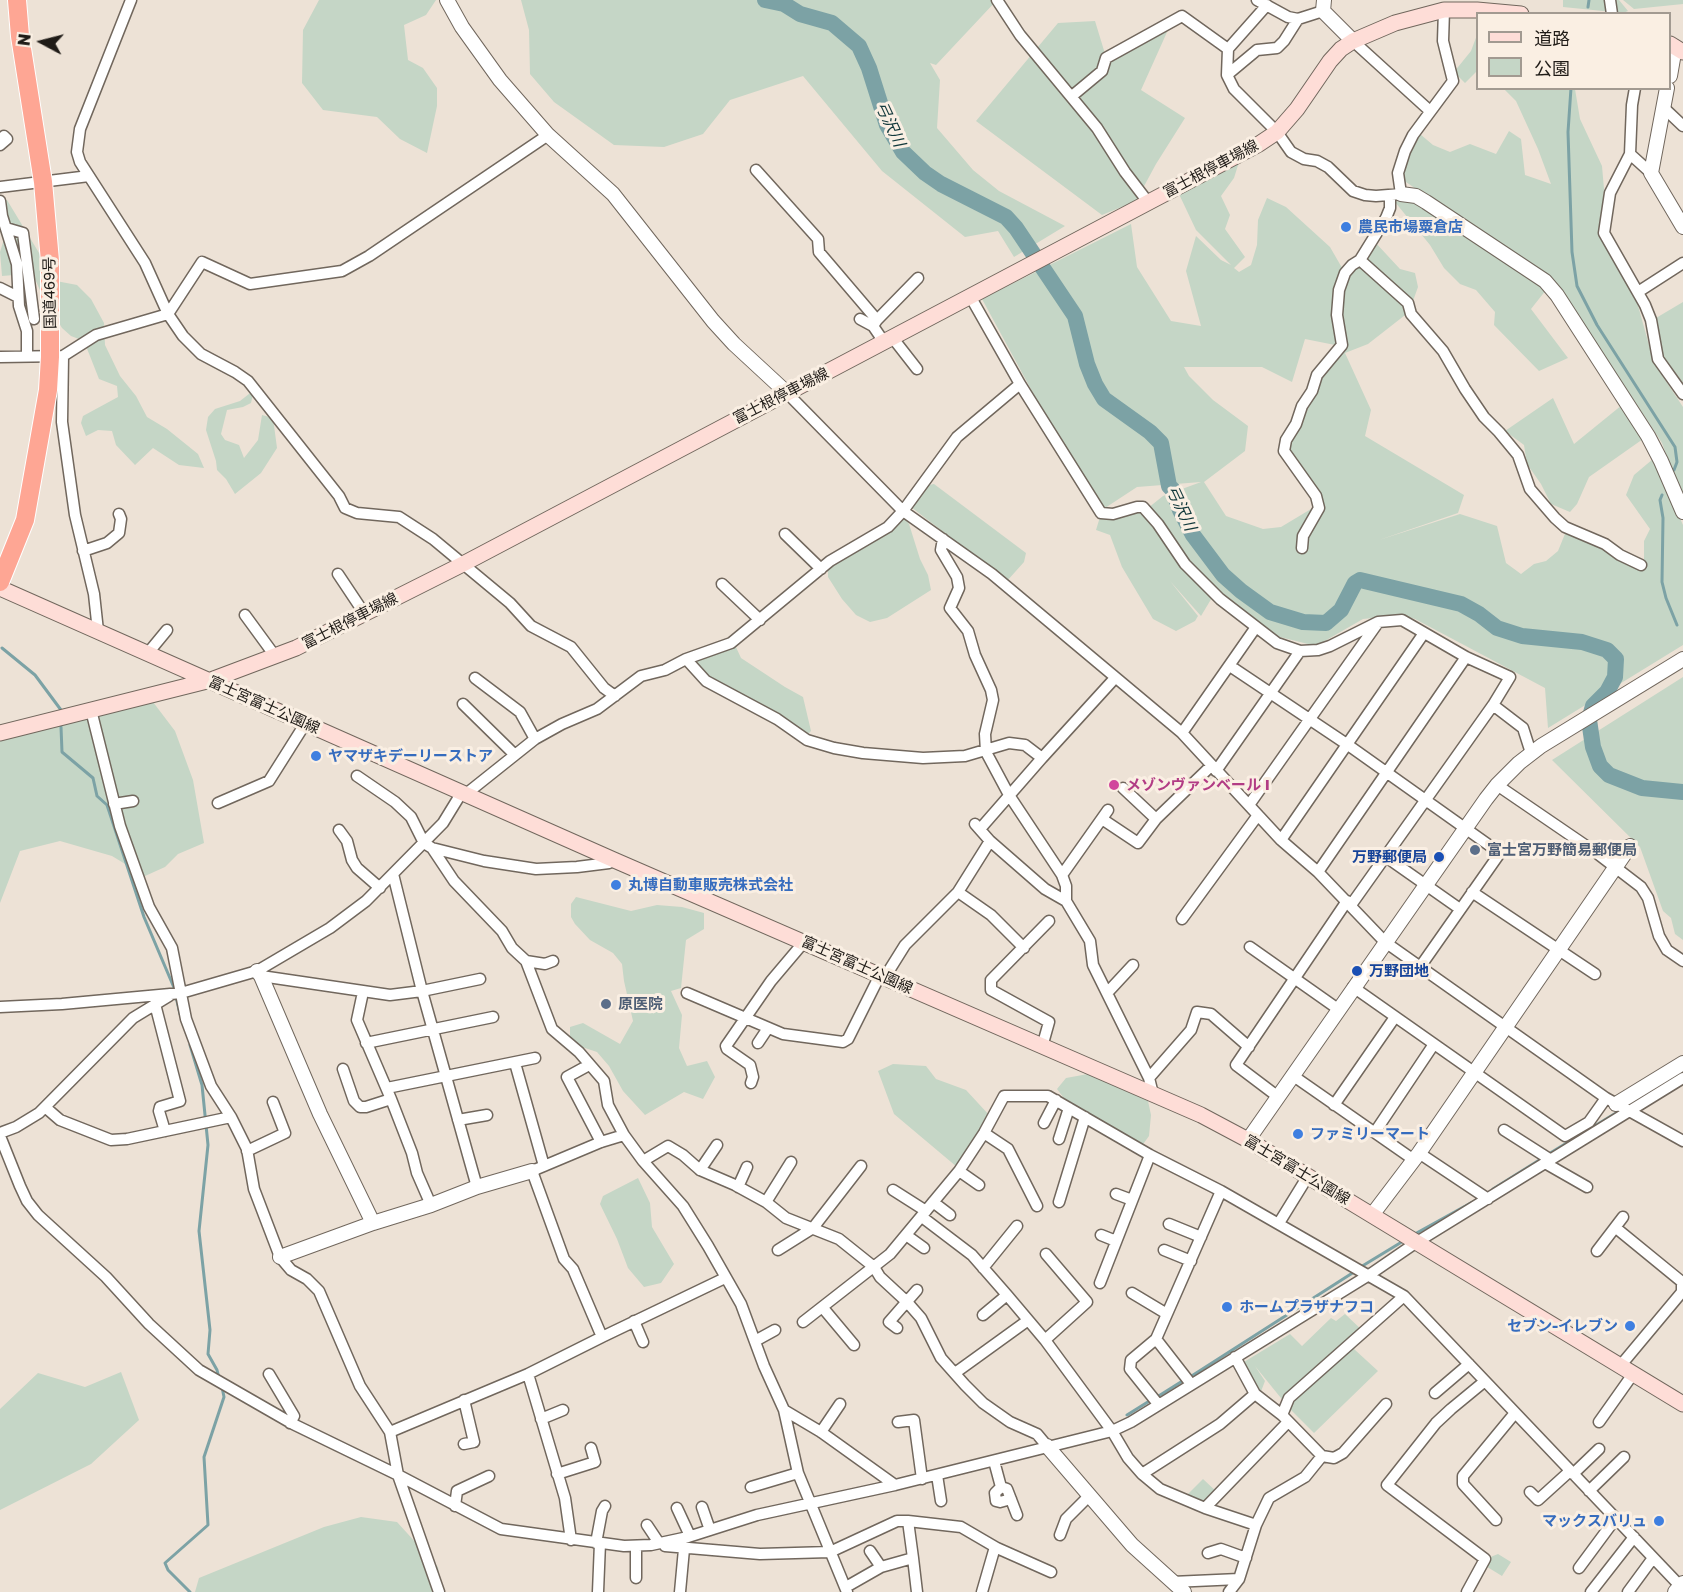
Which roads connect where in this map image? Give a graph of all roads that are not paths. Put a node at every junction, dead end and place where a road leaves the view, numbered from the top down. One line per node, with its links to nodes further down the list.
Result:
1 (17, 0): 27 (highway, 国道469号)
2 (131, 0): 26 (street)
3 (447, 0): 22 (street)
4 (997, 0): 17 (street)
5 (1262, 3): 9 (street); 12 (street)
6 (1324, 6): 9 (street); 10 (street)
7 (1453, 7): 8 (main road, 富士根停車場線); 10 (main road, 富士根停車場線); 19 (street)
8 (1502, 12)
9 (1298, 19): 14 (street)
10 (1353, 41): 19 (street); 21 (main road, 富士根停車場線)
11 (1676, 47): 13 (street)
12 (1228, 49): 14 (street); 17 (street)
13 (1671, 71)
14 (1227, 75): 21 (street)
15 (1635, 90): 23 (street)
16 (1667, 90): 18 (street)
17 (1072, 96): 31 (street)
18 (1663, 107): 20 (street); 25 (street)
19 (1430, 111): 29 (street)
20 (1683, 126)
21 (1277, 132): 29 (street); 31 (main road, 富士根停車場線)
22 (548, 135): 41 (street); 51 (street)
23 (1630, 154): 25 (street); 38 (street)
24 (756, 170): 44 (street)
25 (1651, 173): 32 (street)
26 (89, 176): 27 (street); 41 (street)
27 (43, 182): 28 (street); 46 (highway, 国道469号)
28 (0, 187)
29 (1395, 195): 34 (street); 54 (street)
30 (0, 201): 33 (street)
31 (1148, 202): 39 (main road, 富士根停車場線)
32 (1683, 227)
33 (6, 228): 40 (street); 42 (street)
34 (1360, 260): 58 (street); 61 (street)
35 (1683, 263): 38 (street)
36 (918, 278): 44 (street)
37 (0, 288): 40 (street)
38 (1638, 292): 52 (street)
39 (970, 296): 45 (main road, 富士根停車場線); 50 (street)
40 (18, 297): 48 (street)
41 (168, 314): 46 (street); 60 (street)
42 (34, 319)
43 (860, 319): 44 (street)
44 (875, 323): 45 (street)
45 (888, 339): 49 (street); 51 (main road, 富士根停車場線)
46 (56, 356): 48 (street); 59 (street); 64 (highway, 国道469号)
47 (0, 357): 48 (street)
48 (27, 357)
49 (917, 369)
50 (1020, 384): 53 (street); 71 (street)
51 (786, 393): 53 (street); 60 (main road, 富士根停車場線)
52 (1683, 394)
53 (903, 511): 57 (street); 62 (street)
54 (1683, 512)
55 (119, 514): 59 (street)
56 (785, 534): 62 (street)
57 (943, 539): 83 (street); 97 (street)
58 (1302, 548)
59 (83, 550): 73 (street)
60 (463, 564): 67 (main road, 富士根停車場線); 86 (street)
61 (1641, 565)
62 (821, 569): 69 (street)
63 (338, 574): 67 (street)
64 (0, 582)
65 (722, 584): 69 (street)
66 (0, 588): 73 (main road, 富士宮富士公園線)
67 (364, 613): 77 (main road, 富士根停車場線)
68 (245, 615): 77 (street)
69 (760, 620): 80 (street)
70 (1378, 622): 74 (street); 75 (street); 90 (street)
71 (1256, 627): 75 (street); 81 (street)
72 (166, 630): 76 (street)
73 (98, 631): 76 (main road, 富士宮富士公園線)
74 (1424, 633): 78 (street); 95 (street)
75 (1300, 651): 85 (street)
76 (148, 653): 84 (main road, 富士宮富士公園線)
77 (275, 656): 84 (main road, 富士根停車場線)
78 (1466, 657): 88 (street); 101 (street)
79 (1683, 658): 96 (street)
80 (686, 659): 86 (street); 97 (street)
81 (1230, 666): 85 (street); 92 (street)
82 (475, 678): 94 (street)
83 (1115, 678): 92 (street); 99 (street)
84 (211, 680): 89 (main road, 富士根停車場線); 91 (main road, 富士宮富士公園線)
85 (1271, 693): 90 (street); 100 (street)
86 (615, 696): 94 (street)
87 (463, 704): 98 (street)
88 (1492, 705): 96 (street); 108 (street)
89 (91, 710): 93 (main road, 富士根停車場線); 110 (street)
90 (1309, 721): 95 (street); 111 (street)
91 (305, 723): 105 (main road, 富士宮富士公園線); 109 (street)
92 (1182, 733): 100 (street)
93 (0, 734)
94 (535, 739): 98 (street)
95 (1348, 746): 101 (street); 116 (street)
96 (1536, 750): 103 (street)
97 (986, 752): 99 (street); 106 (street)
98 (515, 755): 105 (street)
99 (1042, 758): 106 (street)
100 (1213, 769): 111 (street); 113 (street)
101 (1386, 774): 108 (street); 123 (street)
102 (357, 776): 118 (street)
103 (1497, 785): 114 (street); 122 (street)
104 (1123, 788): 113 (street)
105 (464, 793): 118 (street); 121 (main road, 富士宮富士公園線)
106 (1009, 795): 117 (street); 125 (street)
107 (133, 801): 110 (street)
108 (1425, 801): 114 (street); 120 (street)
109 (218, 803)
110 (114, 804): 153 (street)
111 (1249, 805): 112 (street)
112 (1258, 815): 116 (street); 133 (street)
113 (1156, 819): 125 (street)
114 (1465, 829): 126 (street); 129 (street)
115 (339, 830): 127 (street)
116 (1281, 840): 123 (street)
117 (990, 841): 128 (street); 130 (street)
118 (428, 846): 121 (street); 124 (street); 140 (street)
119 (1630, 846): 122 (street)
120 (1386, 857): 126 (street); 131 (street)
121 (614, 860): 135 (main road, 富士宮富士公園線)
122 (1615, 867): 139 (street); 142 (street)
123 (1318, 872): 131 (street)
124 (393, 874): 127 (street); 151 (street)
125 (1062, 875): 130 (street)
126 (1425, 886): 132 (street); 136 (street)
127 (380, 888): 145 (street)
128 (958, 892): 138 (street); 147 (street)
129 (1472, 892): 132 (street); 139 (street)
130 (1066, 902): 155 (street)
131 (1349, 903): 136 (street); 149 (street)
132 (1460, 909): 144 (street)
133 (1182, 919)
134 (1049, 921): 138 (street)
135 (804, 942): 147 (main road, 富士宮富士公園線); 160 (street)
136 (1385, 942): 144 (street); 150 (street)
137 (1250, 946): 149 (street)
138 (1024, 948): 168 (street)
139 (1559, 949): 146 (street); 162 (street)
140 (526, 961): 141 (street); 173 (street)
141 (553, 961)
142 (1683, 961)
143 (1133, 964): 155 (street)
144 (1420, 967): 162 (street)
145 (259, 974): 152 (street); 153 (street); 235 (street)
146 (1595, 974)
147 (882, 976): 163 (street); 168 (main road, 富士宮富士公園線)
148 (480, 979): 151 (street)
149 (1295, 979): 158 (street); 169 (street)
150 (1353, 987): 158 (street); 161 (street)
151 (422, 991): 152 (street); 164 (street)
152 (363, 992): 165 (street)
153 (176, 993): 156 (street); 157 (street); 191 (street)
154 (687, 993): 160 (street)
155 (1107, 993): 178 (street)
156 (155, 1004): 188 (street); 196 (street)
157 (0, 1007)
158 (1338, 1009): 176 (street)
159 (493, 1017): 164 (street)
160 (744, 1017): 163 (street); 180 (street)
161 (1395, 1017): 167 (street); 187 (street)
162 (1505, 1027): 175 (street); 186 (street)
163 (768, 1028): 166 (street)
164 (433, 1029): 165 (street); 177 (street)
165 (366, 1043): 181 (street)
166 (758, 1043)
167 (1434, 1044): 175 (street); 197 (street)
168 (1042, 1047): 182 (main road, 富士宮富士公園線)
169 (1249, 1047): 178 (street); 183 (street)
170 (535, 1058): 171 (street)
171 (515, 1063): 177 (street); 214 (street)
172 (1683, 1063): 186 (street)
173 (589, 1065): 200 (street); 204 (street)
174 (343, 1069): 181 (street)
175 (1475, 1071): 186 (street); 208 (street)
176 (1292, 1075): 183 (street); 187 (street)
177 (446, 1076): 181 (street); 193 (street)
178 (1149, 1078): 182 (street)
179 (1683, 1078): 186 (street)
180 (751, 1083)
181 (389, 1093): 229 (street)
182 (1153, 1094): 202 (main road, 富士宮富士公園線)
183 (1277, 1096): 202 (street)
184 (1056, 1100): 189 (street); 194 (street); 198 (street)
185 (273, 1102): 206 (street)
186 (1617, 1104): 203 (street); 209 (street)
187 (1334, 1105): 197 (street)
188 (45, 1107): 196 (street); 199 (street)
189 (1069, 1108): 192 (street); 201 (street)
190 (487, 1115): 193 (street)
191 (231, 1117): 196 (street); 206 (street)
192 (1085, 1117): 207 (street); 228 (street)
193 (458, 1120): 219 (street)
194 (1044, 1123)
195 (1504, 1130): 209 (street)
196 (165, 1131)
197 (1375, 1132): 208 (street)
198 (984, 1133): 216 (street); 230 (street)
199 (0, 1135): 299 (street)
200 (624, 1135): 204 (street); 210 (street)
201 (1059, 1139)
202 (1248, 1140): 217 (main road, 富士宮富士公園線)
203 (1683, 1141)
204 (601, 1142): 214 (street)
205 (717, 1145): 215 (street)
206 (247, 1151): 251 (street)
207 (1150, 1155): 223 (street); 226 (street)
208 (1416, 1157): 225 (street); 233 (street)
209 (1546, 1159): 221 (street); 225 (street)
210 (643, 1161): 215 (street); 256 (street)
211 (791, 1161): 227 (street)
212 (861, 1166): 239 (street)
213 (747, 1167): 220 (street)
214 (538, 1169): 219 (street); 271 (street)
215 (700, 1170): 220 (street)
216 (959, 1171): 218 (street); 231 (street)
217 (1308, 1176): 233 (main road, 富士宮富士公園線); 237 (street)
218 (979, 1185)
219 (477, 1187): 229 (street)
220 (738, 1187): 227 (street)
221 (1587, 1187)
222 (893, 1190): 231 (street)
223 (1221, 1191): 237 (street); 243 (street)
224 (1116, 1194): 226 (street)
225 (1488, 1199): 244 (street)
226 (1132, 1200): 245 (street)
227 (766, 1202): 239 (street)
228 (1059, 1202)
229 (431, 1206): 235 (street)
230 (1037, 1206)
231 (927, 1210): 232 (street); 241 (street); 254 (street)
232 (950, 1215)
233 (1372, 1215): 244 (main road, 富士宮富士公園線)
234 (1623, 1217): 240 (street)
235 (373, 1223): 251 (street)
236 (1169, 1224): 243 (street)
237 (1279, 1224): 255 (street)
238 (1017, 1226): 254 (street)
239 (813, 1228): 247 (street); 253 (street)
240 (1616, 1228): 249 (street); 279 (street)
241 (906, 1235): 246 (street); 253 (street)
242 (1101, 1235): 245 (street)
243 (1201, 1237): 252 (street)
244 (1412, 1239): 255 (street); 279 (main road, 富士宮富士公園線)
245 (1116, 1241): 257 (street)
246 (924, 1248)
247 (778, 1250)
248 (1164, 1250): 252 (street)
249 (1597, 1251)
250 (1046, 1254): 272 (street)
251 (280, 1257): 301 (street)
252 (1191, 1261): 264 (street)
253 (874, 1267): 262 (street); 263 (street)
254 (983, 1268): 260 (street)
255 (1369, 1275): 261 (street); 277 (street)
256 (725, 1278): 266 (street); 274 (street)
257 (1100, 1283)
258 (917, 1290): 262 (street)
259 (1132, 1293): 264 (street)
260 (1007, 1295): 265 (street); 267 (street)
261 (1404, 1296): 278 (street); 296 (street)
262 (907, 1302): 269 (street); 280 (street)
263 (823, 1308): 268 (street); 276 (street)
264 (1167, 1314): 273 (street)
265 (983, 1315)
266 (634, 1321): 271 (street); 275 (street)
267 (1027, 1321): 272 (street); 280 (street)
268 (803, 1322)
269 (897, 1328)
270 (776, 1330): 274 (street)
271 (602, 1337): 282 (street)
272 (1045, 1340): 300 (street)
273 (1156, 1340): 283 (street); 288 (street)
274 (755, 1341): 293 (street)
275 (643, 1342)
276 (854, 1345)
277 (1235, 1357): 283 (street); 286 (street)
278 (1469, 1364): 284 (street); 285 (street)
279 (1627, 1369): 291 (main road, 富士宮富士公園線); 298 (street)
280 (955, 1373): 304 (street)
281 (269, 1374): 299 (street)
282 (528, 1374): 287 (street); 295 (street)
283 (1189, 1381): 288 (street)
284 (1485, 1381): 294 (street); 367 (street)
285 (1435, 1393)
286 (1255, 1394): 296 (street); 313 (street)
287 (464, 1400): 301 (street); 303 (street)
288 (1155, 1400): 300 (street)
289 (840, 1404): 302 (street)
290 (1386, 1404): 307 (street)
291 (1683, 1404)
292 (563, 1410): 295 (street)
293 (784, 1410): 302 (street); 311 (street)
294 (1515, 1413): 310 (street); 332 (street)
295 (541, 1419): 312 (street)
296 (1285, 1419): 307 (street); 329 (street)
297 (898, 1422): 317 (street)
298 (1599, 1422)
299 (290, 1423): 314 (street)
300 (1112, 1431): 304 (street); 313 (street)
301 (390, 1432): 314 (street)
302 (821, 1432): 318 (street)
303 (464, 1444)
304 (1047, 1446): 309 (street); 322 (street)
305 (591, 1448): 312 (street)
306 (1599, 1449): 310 (street)
307 (1322, 1456): 335 (street)
308 (1624, 1457): 320 (street)
309 (994, 1461): 315 (street); 330 (street)
310 (1572, 1472): 320 (street); 321 (street)
311 (798, 1473): 319 (street); 324 (street)
312 (558, 1474): 340 (street)
313 (1142, 1474): 329 (street)
314 (398, 1475): 325 (street); 361 (street)
315 (937, 1475): 317 (street); 323 (street)
316 (489, 1476): 325 (street)
317 (922, 1479): 318 (street)
318 (895, 1485): 324 (street)
319 (751, 1487)
320 (1589, 1491): 331 (street)
321 (1530, 1492)
322 (1090, 1495): 337 (street); 357 (street)
323 (941, 1501)
324 (812, 1504): 336 (street); 347 (street)
325 (455, 1506): 340 (street)
326 (605, 1506): 341 (street)
327 (702, 1507): 336 (street)
328 (677, 1508): 338 (street)
329 (1205, 1508): 335 (street)
330 (1017, 1515)
331 (1616, 1518): 339 (street); 353 (street)
332 (1496, 1520)
333 (908, 1521): 344 (street); 347 (street); 349 (street)
334 (647, 1525): 342 (street)
335 (1256, 1525): 350 (street)
336 (710, 1530): 338 (street)
337 (1060, 1535)
338 (690, 1536): 342 (street)
339 (1634, 1537): 351 (street); 368 (street)
340 (571, 1540): 341 (street)
341 (598, 1543): 343 (street); 362 (street)
342 (655, 1544): 343 (street); 345 (street)
343 (636, 1545): 355 (street)
344 (995, 1546): 354 (street); 364 (street)
345 (684, 1549): 347 (street); 360 (street)
346 (870, 1551): 352 (street)
347 (830, 1552): 359 (street)
348 (1208, 1553): 350 (street)
349 (913, 1558): 352 (street); 363 (street)
350 (1246, 1558): 356 (street)
351 (1653, 1558): 358 (street); 369 (street)
352 (881, 1567): 359 (street)
353 (1579, 1568)
354 (1051, 1572)
355 (636, 1578)
356 (1239, 1579): 357 (street); 366 (street)
357 (1172, 1582): 365 (street)
358 (1680, 1587)
359 (847, 1590)
360 (681, 1591)
361 (439, 1592)
362 (598, 1592)
363 (917, 1592)
364 (982, 1592)
365 (1184, 1592)
366 (1229, 1592)
367 (1467, 1592)
368 (1591, 1592)
369 (1628, 1592)

